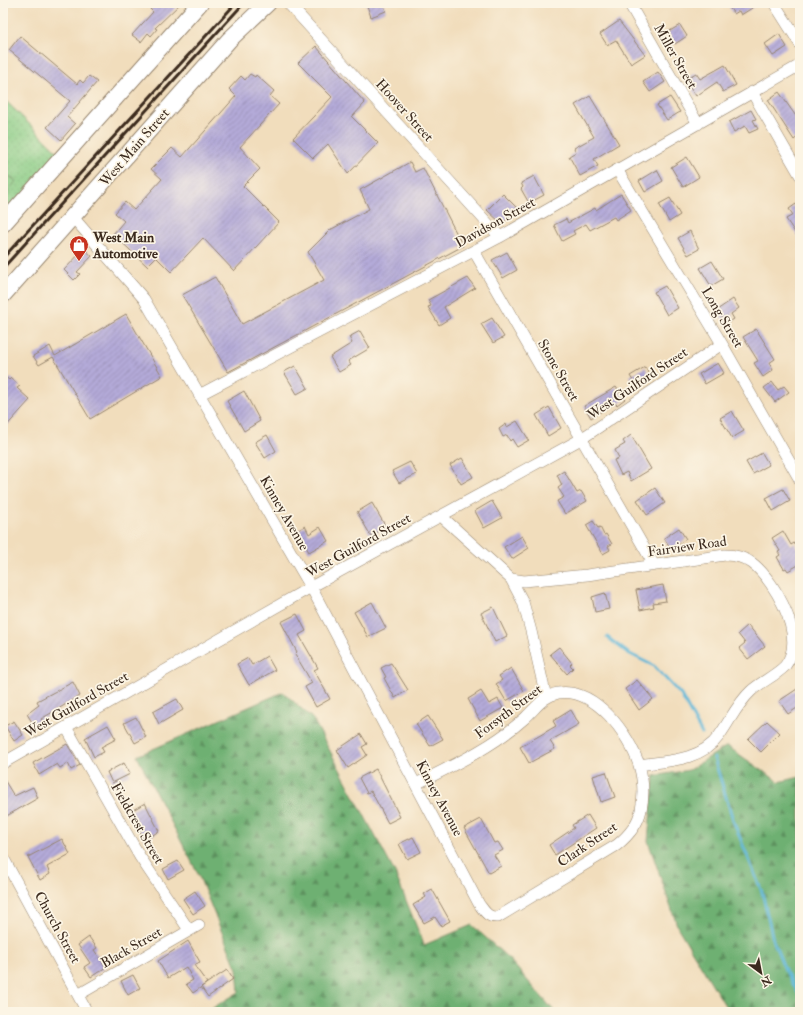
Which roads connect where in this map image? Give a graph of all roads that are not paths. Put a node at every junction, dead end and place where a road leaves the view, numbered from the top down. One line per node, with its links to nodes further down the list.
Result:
1 (268, 3): 12 (main road, West Main Street)
2 (288, 3): 14 (street, Hoover Street)
3 (629, 3): 9 (street, Miller Street)
4 (774, 3): 6 (street)
5 (197, 4): 13 (main road)
6 (800, 44)
7 (800, 64): 8 (street, Davidson Street)
8 (752, 92): 9 (street, Davidson Street); 11 (street)
9 (698, 124): 10 (street, Davidson Street)
10 (618, 171): 14 (street, Davidson Street); 17 (street, Long Street)
11 (800, 175)
12 (72, 216): 16 (main road, West Main Street); 18 (street, Kinney Avenue)
13 (3, 224)
14 (500, 237): 15 (street, Davidson Street)
15 (474, 251): 18 (street, Davidson Street); 19 (street, Stone Street)
16 (3, 295)
17 (722, 344): 19 (street, West Guilford Street); 20 (street, Long Street)
18 (199, 395): 24 (street, Kinney Avenue)
19 (581, 439): 21 (street, West Guilford Street); 22 (street, Stone Street)
20 (800, 480)
21 (441, 516): 23 (street); 24 (street, West Guilford Street)
22 (654, 565): 23 (street, Fairview Road); 28 (street, Fairview Road)
23 (511, 579): 25 (street)
24 (311, 587): 26 (street, West Guilford Street); 29 (street, Kinney Avenue)
25 (546, 697): 28 (street, Forsyth Street); 29 (street, Forsyth Street)
26 (66, 727): 27 (street, West Guilford Street); 32 (street, Fieldcrest Street)
27 (3, 763)
28 (638, 765): 31 (street, Clark Street)
29 (416, 784): 31 (street, Kinney Avenue)
30 (3, 857): 33 (street, Church Street)
31 (498, 917)
32 (194, 927): 33 (street, Black Street)
33 (78, 995): 34 (street, Church Street)
34 (87, 1012)

